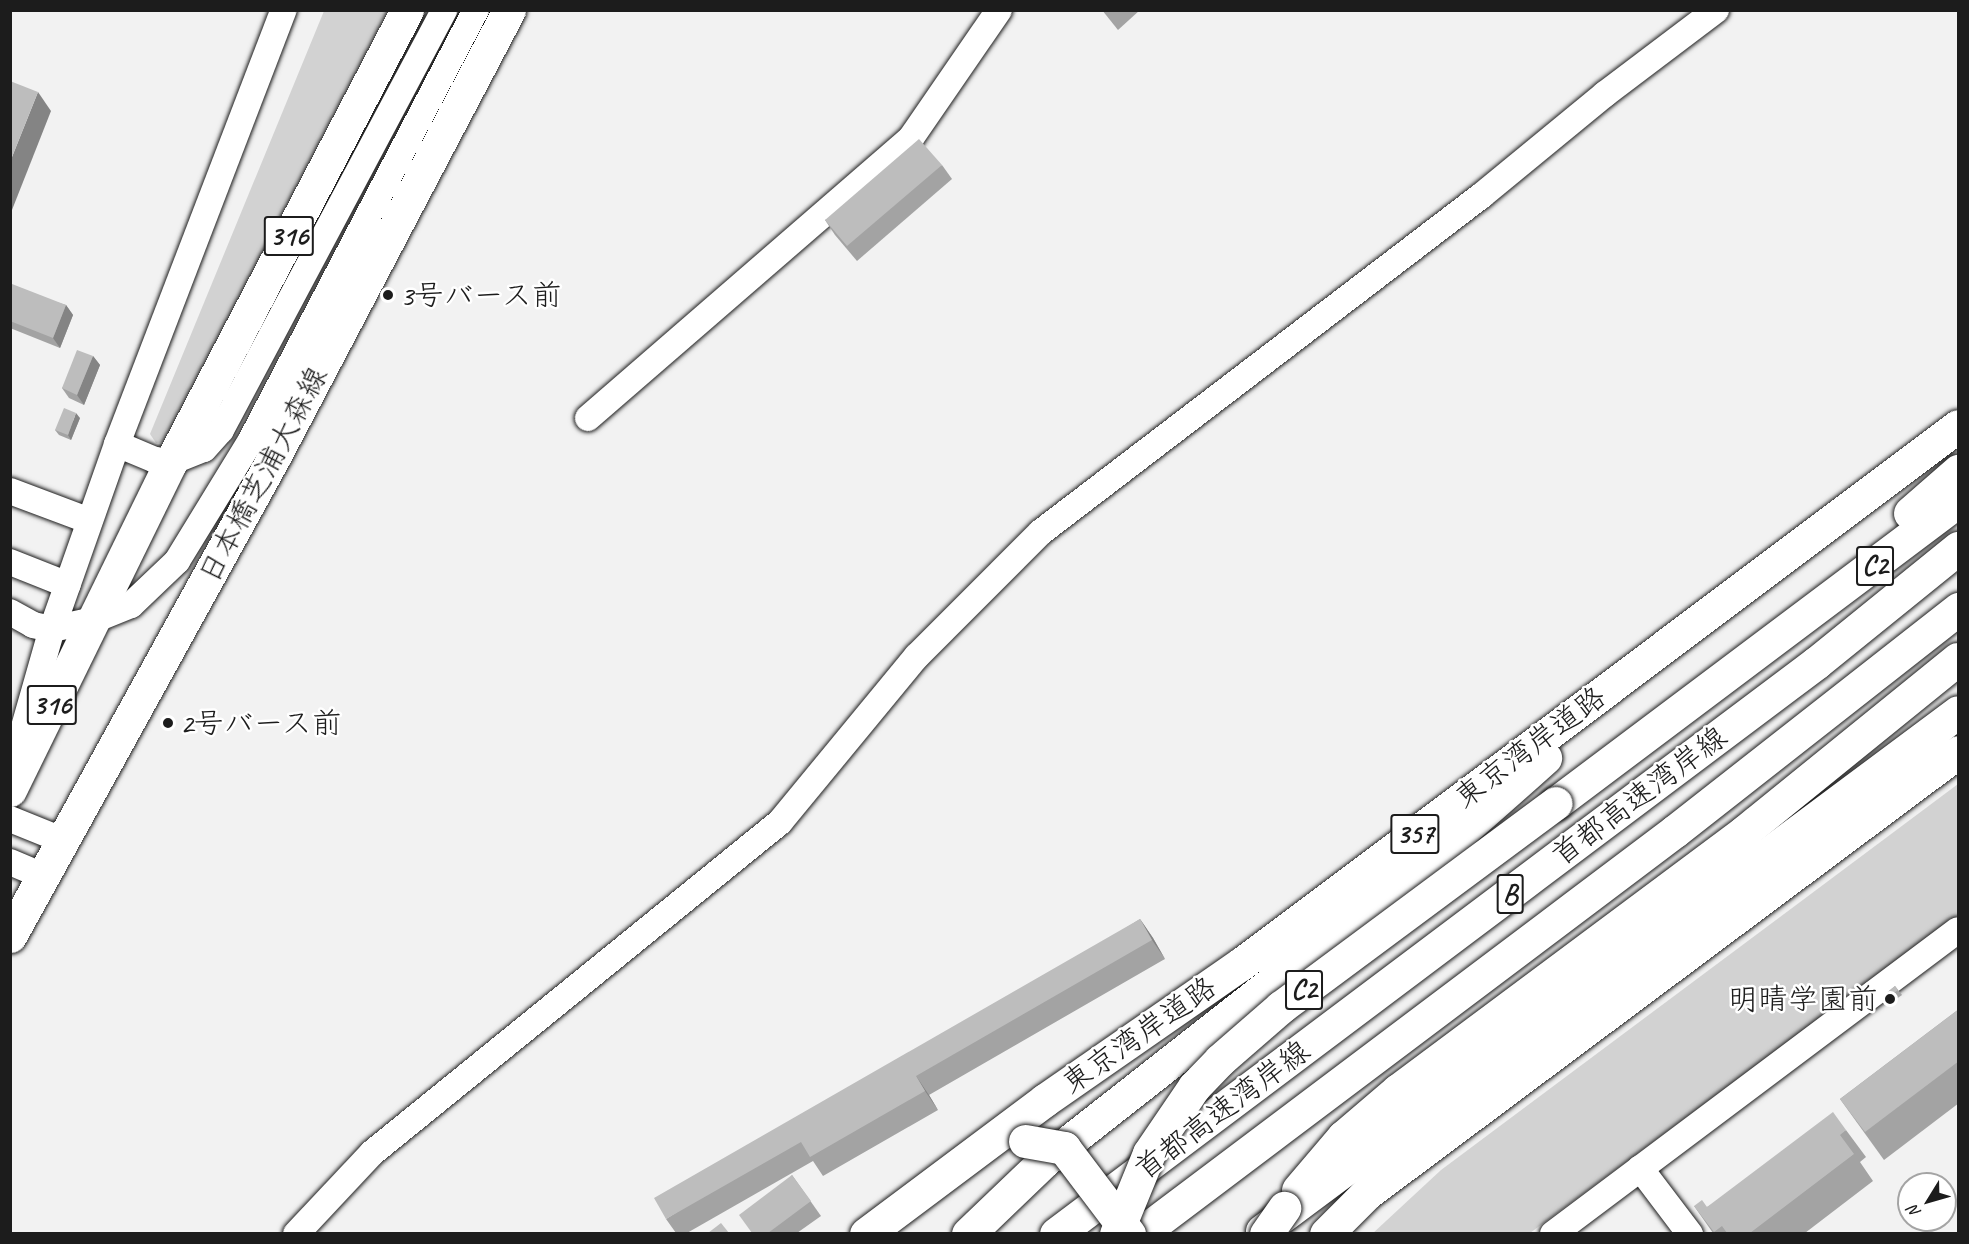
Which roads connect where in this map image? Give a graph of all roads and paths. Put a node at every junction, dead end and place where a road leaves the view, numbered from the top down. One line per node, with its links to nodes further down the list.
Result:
1 (284, 10): 10 (street)
2 (407, 10): 11 (main road, 316)
3 (444, 10): 11 (street)
4 (476, 10): 21 (street)
5 (509, 10): 31 (main road, 日本橋芝浦大森線 / 316)
6 (999, 10): 8 (street)
7 (1716, 10): 39 (street)
8 (588, 418)
9 (1959, 426): 25 (main road, 東京湾岸道路 / 357)
10 (117, 444): 11 (street); 15 (street)
11 (171, 462): 21 (main road, 316)
12 (1959, 471): 23 (main road)
13 (10, 491): 15 (street)
14 (1959, 501): 23 (main road, C2)
15 (90, 521): 18 (street)
16 (1959, 548): 43 (main road, 首都高速湾岸線 / B)
17 (10, 562): 18 (street)
18 (68, 585): 22 (street)
19 (1959, 609): 46 (main road, 首都高速湾岸線 / B)
20 (10, 612): 22 (street)
21 (94, 620): 22 (street); 29 (main road, 316)
22 (52, 629): 28 (street)
23 (1791, 630): 44 (main road, C2, bridge)
24 (1959, 659): 38 (main road)
25 (1615, 684): 40 (main road, 東京湾岸道路 / 357); 42 (main road)
26 (1959, 712): 47 (main road)
27 (1959, 752): 37 (main road)
28 (10, 772)
29 (10, 790)
30 (10, 819): 31 (street)
31 (62, 840): 33 (main road, 日本橋芝浦大森線 / 316)
32 (10, 862): 33 (street)
33 (43, 876): 35 (main road, 日本橋芝浦大森線 / 316)
34 (1959, 930): 36 (street)
35 (10, 936)
36 (1640, 1168): 49 (street); 50 (street)
37 (1367, 1193): 38 (main road); 48 (main road)
38 (1281, 1227)
39 (296, 1233)
40 (866, 1233)
41 (893, 1233): 45 (main road, bridge)
42 (968, 1233)
43 (1056, 1233)
44 (1116, 1233)
45 (1129, 1233)
46 (1140, 1233)
47 (1260, 1233)
48 (1326, 1233)
49 (1553, 1233)
50 (1690, 1233)

